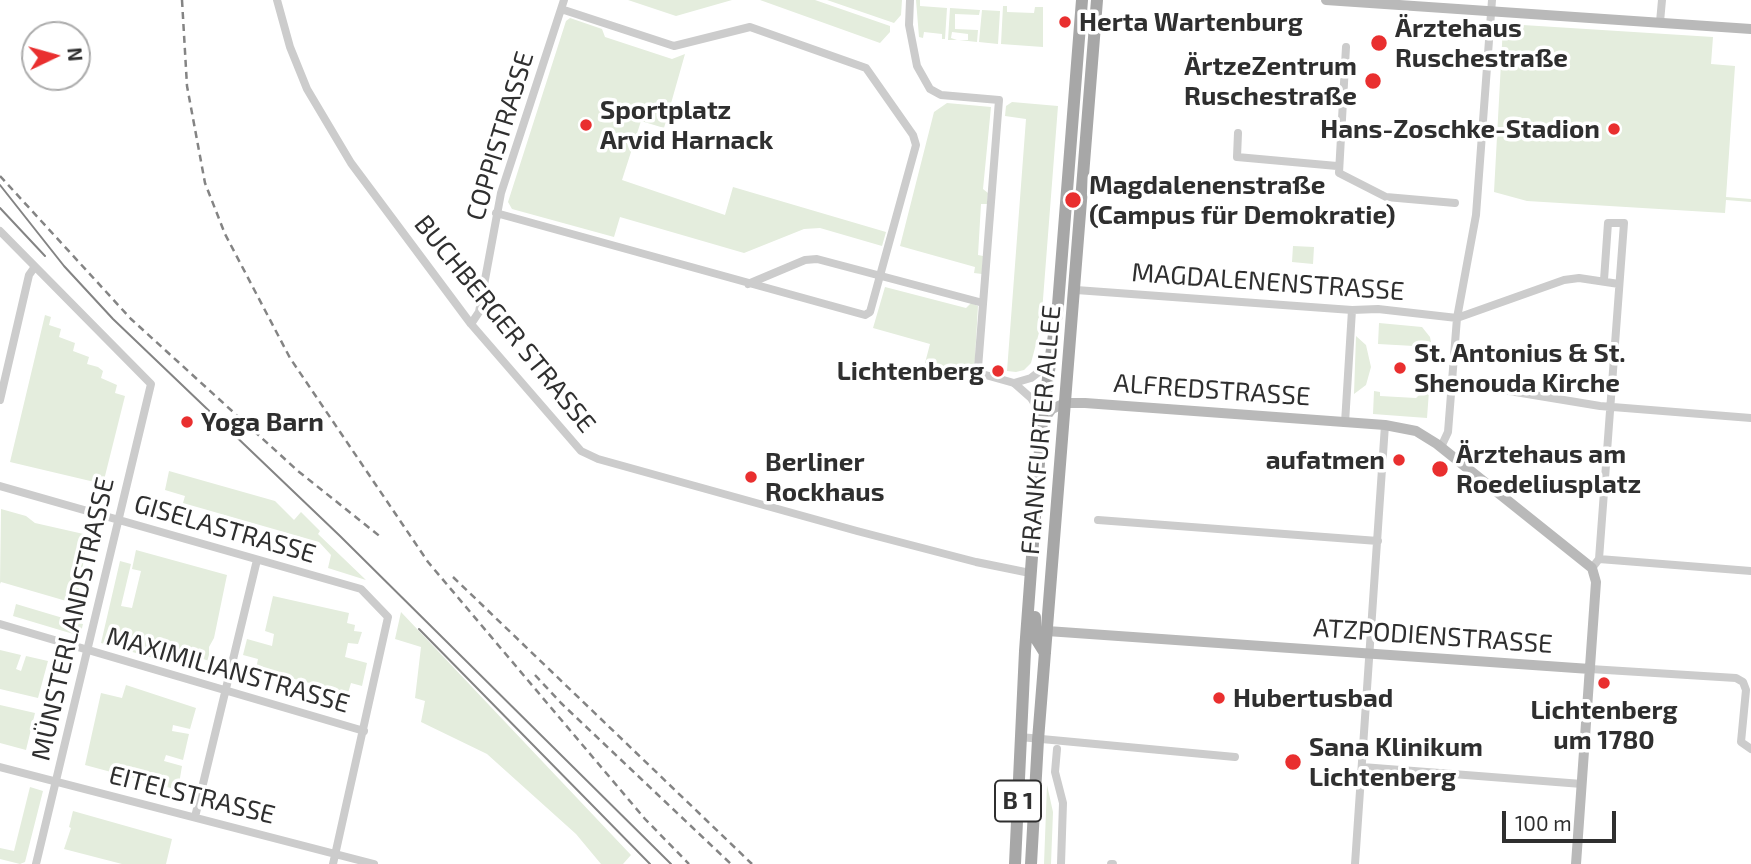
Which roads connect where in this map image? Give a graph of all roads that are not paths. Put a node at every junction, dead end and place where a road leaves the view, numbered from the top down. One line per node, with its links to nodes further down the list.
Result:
1 (277, 0): 26 (street, BUCHBERGER STRASSE)
2 (910, 0): 23 (street, FRANKFURTER ALLEE)
3 (1082, 0): 27 (main road, FRANKFURTER ALLEE / B 1)
4 (1097, 0): 22 (main road, FRANKFURTER ALLEE / B 1)
5 (1326, 0): 8 (street)
6 (1662, 0): 9 (street)
7 (563, 4): 15 (street, COPPISTRASSE); 18 (street)
8 (1491, 6): 9 (street); 25 (street)
9 (1660, 22): 10 (street)
10 (1751, 29)
11 (1346, 47): 13 (street)
12 (1238, 133): 13 (street)
13 (1338, 166): 14 (street)
14 (1455, 203)
15 (496, 213): 20 (street); 26 (street, COPPISTRASSE)
16 (0, 231): 17 (street)
17 (34, 268): 32 (street); 41 (street, MÜNSTERLANDSTRASSE)
18 (880, 275): 20 (street); 20 (street); 23 (street)
19 (1604, 280): 21 (street); 21 (street); 25 (street)
20 (748, 284)
21 (1619, 284): 34 (street)
22 (1076, 290): 24 (street, MAGDALENENSTRASSE); 33 (main road, FRANKFURTER ALLEE / B 1)
23 (983, 303): 28 (street, FRANKFURTER ALLEE)
24 (1352, 310): 25 (street, MAGDALENENSTRASSE); 37 (street)
25 (1457, 318): 29 (street)
26 (471, 324): 48 (street, BUCHBERGER STRASSE)
27 (1049, 364): 28 (street, FRANKFURTER ALLEE); 36 (main road, FRANKFURTER ALLEE / B 1)
28 (1014, 383): 36 (street, FRANKFURTER ALLEE)
29 (1452, 383): 30 (street); 39 (street)
30 (1469, 384)
31 (1479, 386): 34 (street)
32 (0, 400)
33 (1065, 403): 36 (street); 37 (street, ALFREDSTRASSE); 45 (main road, FRANKFURTER ALLEE / B 1)
34 (1611, 407): 35 (street); 46 (street)
35 (1751, 418)
36 (1042, 419): 48 (main road, FRANKFURTER ALLEE / B 1)
37 (1345, 423): 38 (street, ALFREDSTRASSE)
38 (1385, 425): 39 (street, ALFREDSTRASSE); 43 (street)
39 (1441, 447): 46 (street, ALFREDSTRASSE)
40 (0, 486): 41 (street, GISELASTRASSE)
41 (118, 520): 44 (street, GISELASTRASSE); 51 (street, MÜNSTERLANDSTRASSE)
42 (1098, 520): 43 (street)
43 (1378, 541): 53 (street)
44 (257, 560): 55 (street); 56 (street, GISELASTRASSE)
45 (1052, 562): 48 (main road); 50 (main road, FRANKFURTER ALLEE / B 1)
46 (1595, 563): 47 (street); 54 (street)
47 (1751, 571)
48 (1030, 572): 50 (main road); 52 (main road); 57 (main road, FRANKFURTER ALLEE / B 1)
49 (0, 624): 51 (street, MAXIMILIANSTRASSE)
50 (1047, 632): 52 (main road, FRANKFURTER ALLEE / B 1); 53 (street, ATZPODIENSTRASSE)
51 (87, 650): 55 (street, MAXIMILIANSTRASSE); 64 (street, MÜNSTERLANDSTRASSE)
52 (1045, 653): 58 (main road, FRANKFURTER ALLEE / B 1)
53 (1371, 654): 54 (street, ATZPODIENSTRASSE); 63 (street)
54 (1590, 669): 59 (street, ATZPODIENSTRASSE); 65 (street)
55 (225, 691): 56 (street, MAXIMILIANSTRASSE); 66 (street)
56 (364, 731): 67 (street)
57 (1020, 737): 58 (street); 71 (main road, FRANKFURTER ALLEE / B 1)
58 (1038, 740): 61 (street); 72 (main road, FRANKFURTER ALLEE / B 1)
59 (1751, 748)
60 (1057, 750): 73 (street)
61 (1235, 757)
62 (0, 767): 64 (street, EITELSTRASSE)
63 (1362, 768): 65 (street); 74 (street)
64 (56, 782): 66 (street, EITELSTRASSE); 68 (street, MÜNSTERLANDSTRASSE)
65 (1582, 783): 75 (street)
66 (195, 817): 67 (street, EITELSTRASSE)
67 (335, 854): 69 (street); 70 (street, EITELSTRASSE)
68 (36, 864)
69 (332, 864)
70 (374, 864)
71 (1015, 864)
72 (1031, 864)
73 (1061, 864)
74 (1355, 864)
75 (1576, 864)

